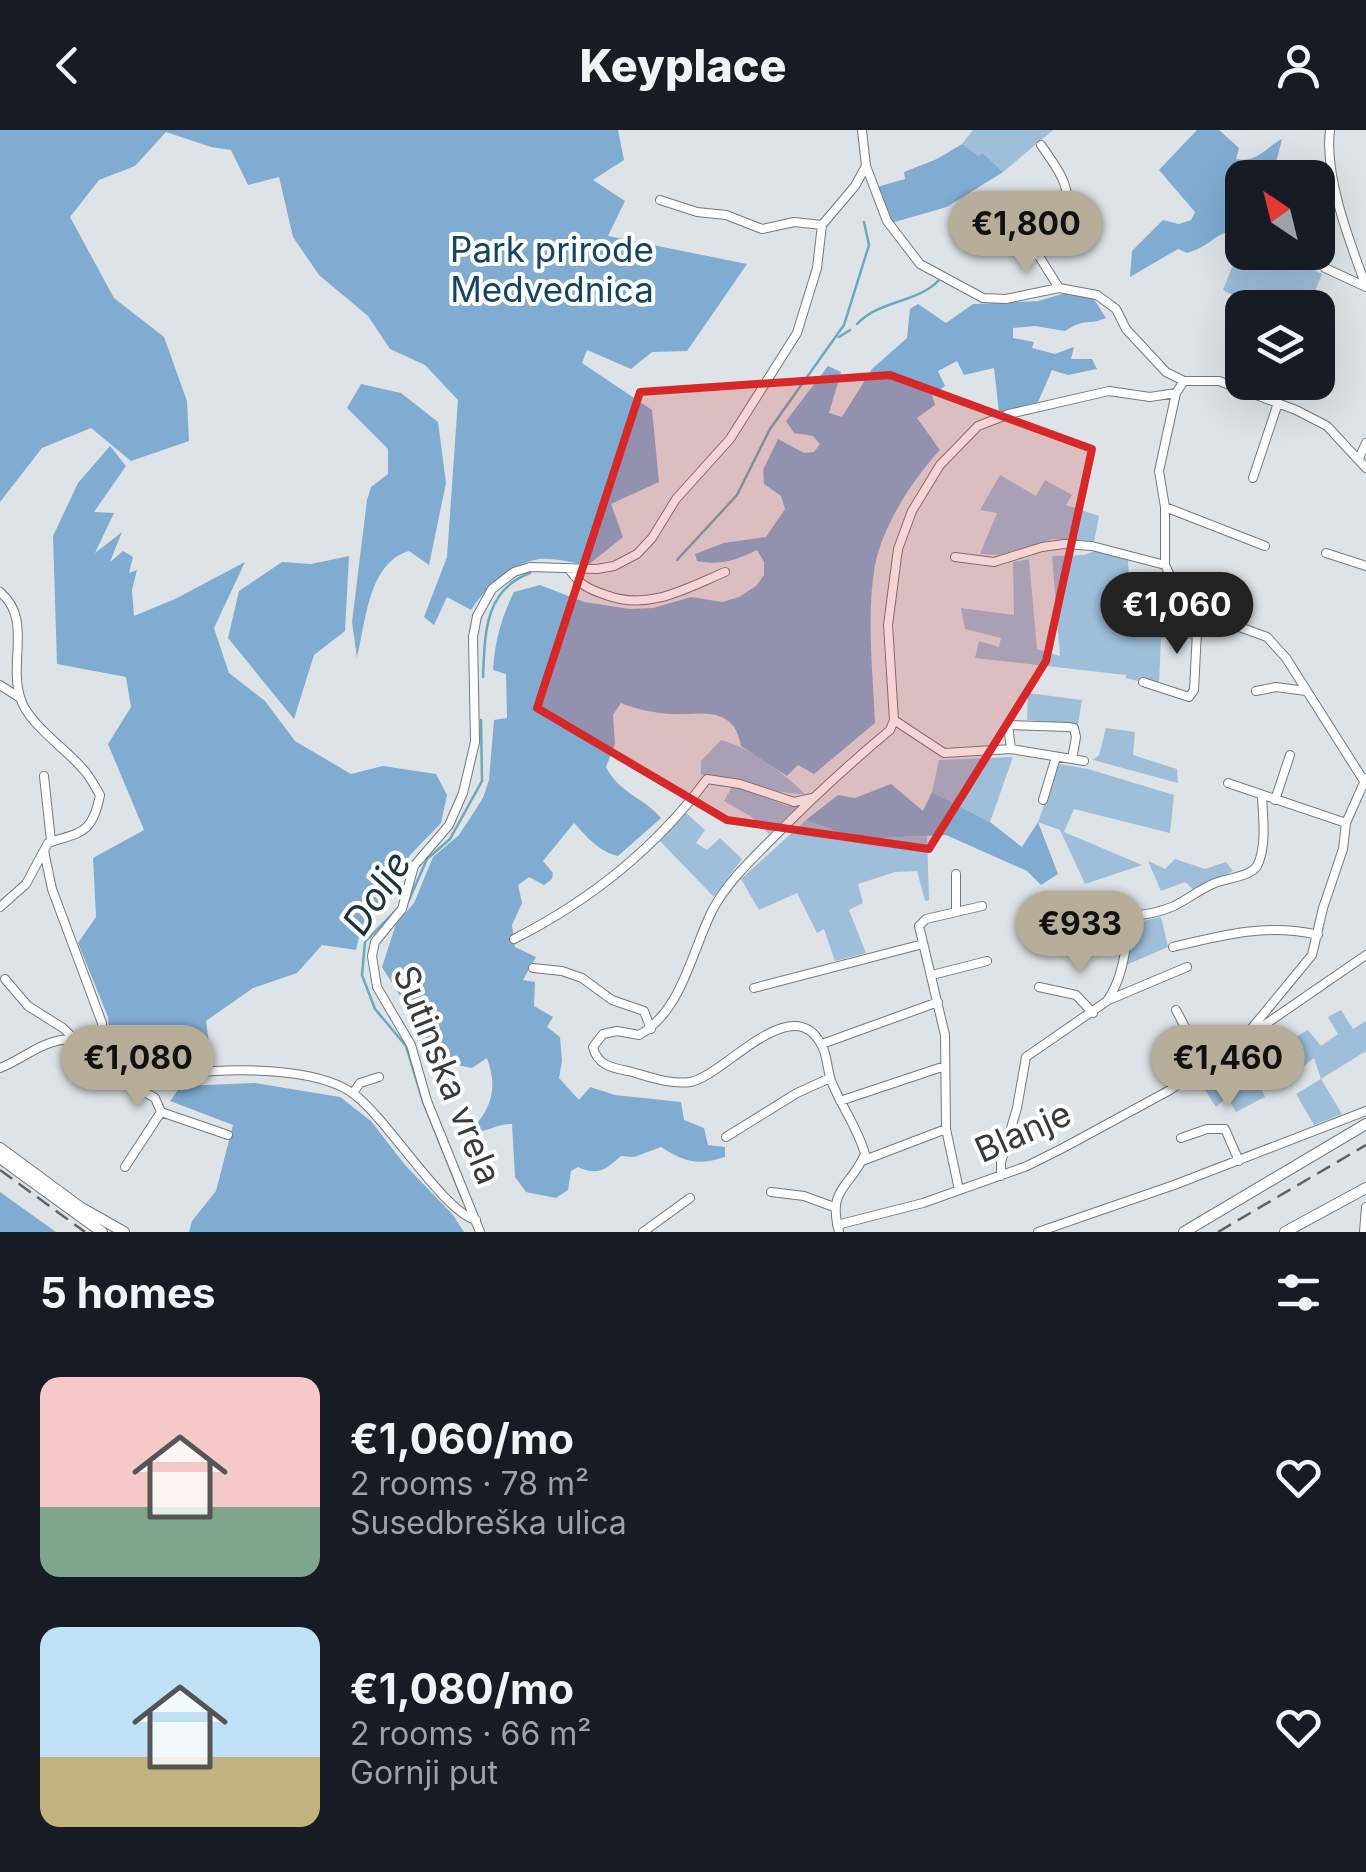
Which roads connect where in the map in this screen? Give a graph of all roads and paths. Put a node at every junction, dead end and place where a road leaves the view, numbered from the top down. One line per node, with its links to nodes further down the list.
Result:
1 (862, 130): 4 (street)
2 (1330, 130): 8 (street)
3 (1041, 145): 9 (street)
4 (866, 166): 6 (street); 9 (street)
5 (660, 200): 6 (street)
6 (822, 224): 23 (street, Sutinska vrela)
7 (1330, 270): 8 (street)
8 (1366, 286)
9 (1059, 288): 10 (street)
10 (1184, 381): 11 (street); 12 (street)
11 (1176, 393): 17 (street); 32 (street)
12 (1278, 403): 14 (street); 16 (street)
13 (1366, 443): 14 (street)
14 (1359, 458): 15 (street)
15 (1366, 468)
16 (1253, 478)
17 (1165, 507): 18 (street); 21 (street)
18 (1264, 546)
19 (1326, 553): 22 (street)
20 (954, 558): 21 (street)
21 (1166, 566): 26 (street)
22 (1366, 566)
23 (569, 568): 24 (street); 101 (street, Sutinska vrela)
24 (724, 572)
25 (0, 592): 31 (street)
26 (1198, 612): 27 (street); 30 (street)
27 (1142, 682)
28 (0, 684): 31 (street)
29 (1256, 691): 30 (street)
30 (1306, 691): 39 (street)
31 (20, 698): 46 (street)
32 (894, 720): 33 (street); 42 (street)
33 (1011, 750): 35 (street); 36 (street)
34 (1290, 756): 44 (street)
35 (1056, 757): 36 (street); 43 (street)
36 (1072, 759): 37 (street)
37 (1084, 761)
38 (44, 776): 46 (street)
39 (1365, 779): 45 (street)
40 (1228, 782): 41 (street)
41 (1262, 796): 44 (street); 53 (street)
42 (812, 798): 55 (street); 70 (street)
43 (1043, 800)
44 (1275, 800): 45 (street)
45 (1346, 823): 54 (street)
46 (51, 841): 47 (street)
47 (44, 850): 50 (street); 73 (street)
48 (956, 874): 51 (street)
49 (982, 906): 51 (street)
50 (0, 907)
51 (956, 911): 56 (street)
52 (1060, 913): 53 (street)
53 (1130, 917): 66 (street)
54 (1318, 935): 57 (street); 71 (street)
55 (514, 939)
56 (923, 944): 62 (street); 65 (street)
57 (1173, 947)
58 (1366, 956): 71 (street, Blanje)
59 (986, 960): 62 (street)
60 (533, 968): 70 (street)
61 (1187, 968): 66 (street)
62 (932, 975): 67 (street)
63 (5, 980): 72 (street)
64 (1040, 987): 69 (street)
65 (754, 988)
66 (1107, 1001): 69 (street)
67 (938, 1002): 74 (street); 75 (street)
68 (1176, 1010): 76 (street)
69 (1093, 1013): 94 (street)
70 (651, 1029): 74 (street)
71 (1246, 1036): 76 (street, Blanje)
72 (72, 1038): 73 (street); 77 (street); 83 (street)
73 (102, 1041): 80 (street)
74 (822, 1044): 79 (street)
75 (944, 1066): 81 (street); 85 (street)
76 (1205, 1066): 94 (street, Blanje)
77 (0, 1068)
78 (379, 1078): 80 (street)
79 (830, 1078): 81 (street); 87 (street)
80 (352, 1093): 101 (street)
81 (840, 1102): 91 (street)
82 (1366, 1111): 92 (street)
83 (160, 1112): 86 (street); 93 (street)
84 (1366, 1124): 109 (main road)
85 (946, 1128): 91 (street); 95 (street)
86 (228, 1134)
87 (726, 1137)
88 (1181, 1138): 92 (street)
89 (0, 1148): 105 (main road)
90 (0, 1158): 104 (main road)
91 (862, 1161): 99 (street)
92 (1239, 1161): 108 (street)
93 (125, 1167)
94 (1001, 1176): 95 (street, Blanje)
95 (960, 1190): 102 (street, Blanje)
96 (1365, 1191): 110 (main road)
97 (771, 1192): 99 (street)
98 (690, 1198): 107 (street)
99 (834, 1206): 102 (street)
100 (1366, 1207): 103 (street)
101 (476, 1220): 106 (street, Sutinska vrela)
102 (838, 1229)
103 (1365, 1229)
104 (102, 1232)
105 (124, 1232)
106 (480, 1232)
107 (643, 1232)
108 (1038, 1232)
109 (1184, 1232)
110 (1285, 1232)

